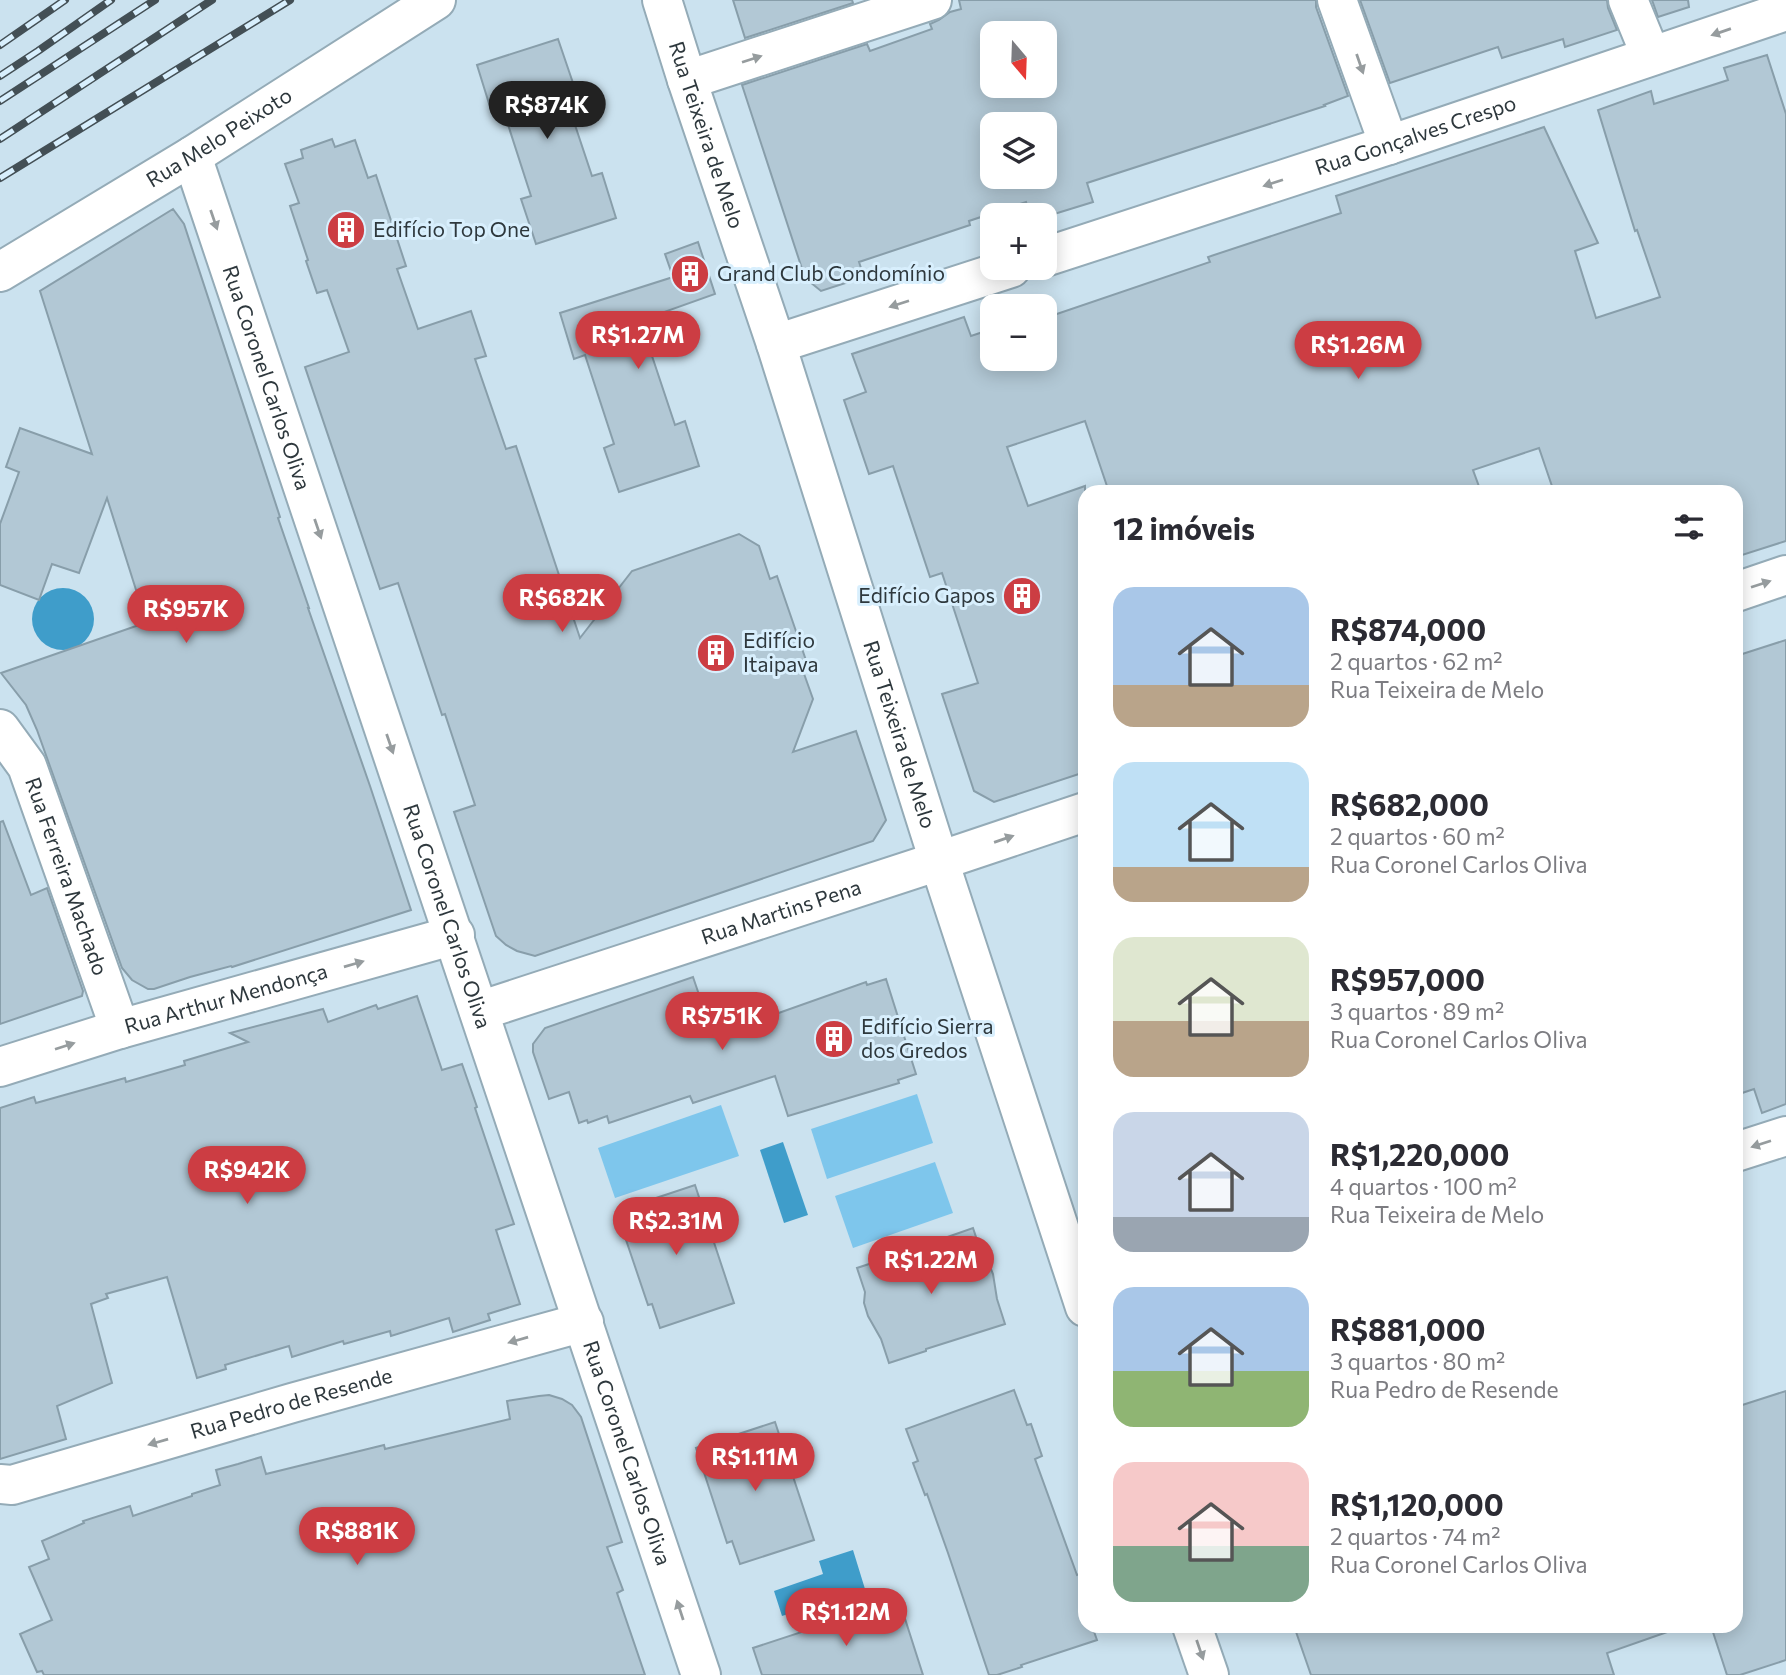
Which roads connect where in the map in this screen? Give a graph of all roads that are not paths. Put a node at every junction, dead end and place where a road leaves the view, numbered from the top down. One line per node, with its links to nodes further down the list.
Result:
1 (436, 0): 10 (street, Rua Melo Peixoto)
2 (662, 0): 8 (street, Rua Teixeira de Melo)
3 (932, 0): 8 (street, one-way to 3)
4 (1337, 0): 9 (street, one-way to 9)
5 (1628, 0): 7 (street)
6 (1786, 11): 7 (street, Rua Gonçalves Crespo, one-way to 7)
7 (1651, 56): 9 (street, Rua Gonçalves Crespo)
8 (687, 80): 14 (street, Rua Teixeira de Melo)
9 (1388, 145): 11 (street, Rua Gonçalves Crespo, one-way to 11)
10 (192, 156): 12 (street, Rua Melo Peixoto); 20 (street, Rua Coronel Carlos Oliva, one-way to 20)
11 (1057, 253)
12 (0, 272)
13 (980, 278): 14 (street, one-way to 14)
14 (776, 344): 19 (street, Rua Teixeira de Melo)
15 (1786, 575): 16 (street, one-way to 15)
16 (1743, 590)
17 (0, 729): 22 (street, Rua Ferreira Machado)
18 (1078, 813): 19 (street, Rua Martins Pena, one-way to 18)
19 (939, 861): 21 (street, Rua Martins Pena); 26 (street, Rua Teixeira de Melo)
20 (455, 936): 21 (street, Rua Coronel Carlos Oliva); 22 (street, Rua Arthur Mendonça, one-way to 20)
21 (479, 1011): 27 (street, Rua Coronel Carlos Oliva)
22 (120, 1029): 23 (street, Rua Arthur Mendonça, one-way to 22)
23 (0, 1067)
24 (1786, 1136): 25 (street, one-way to 25)
25 (1743, 1150)
26 (1078, 1286)
27 (584, 1322): 28 (street, Rua Pedro de Resende, one-way to 28); 30 (street, Rua Coronel Carlos Oliva, one-way to 27)
28 (0, 1484)
29 (1194, 1633): 31 (street, one-way to 31)
30 (701, 1675)
31 (1209, 1675)

